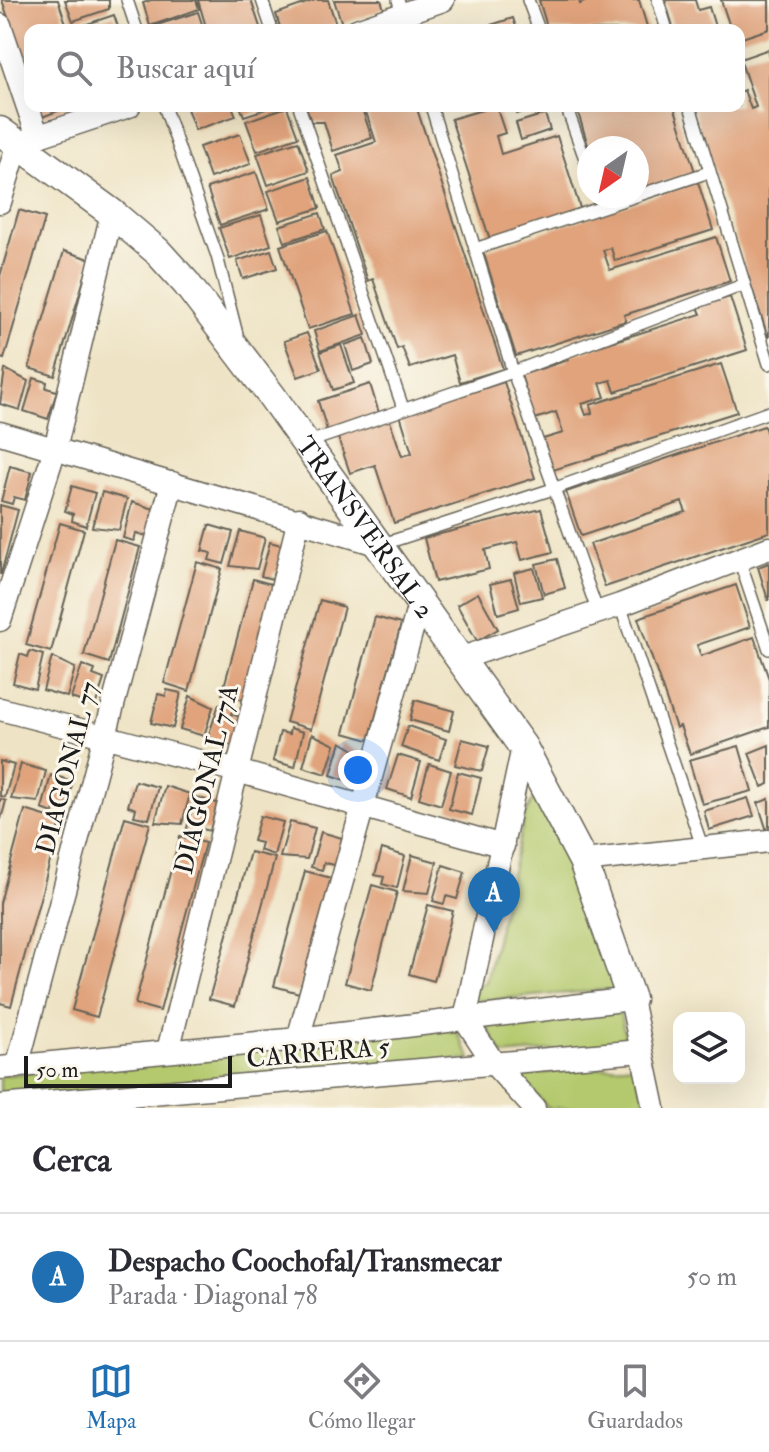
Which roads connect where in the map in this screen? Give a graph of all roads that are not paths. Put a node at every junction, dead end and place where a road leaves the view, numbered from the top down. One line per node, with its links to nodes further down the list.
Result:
1 (127, 0): 7 (lane)
2 (262, 0): 8 (lane)
3 (443, 0): 6 (street)
4 (528, 0): 10 (lane)
5 (658, 0): 11 (lane)
6 (402, 15): 9 (street)
7 (135, 24)
8 (270, 24)
9 (375, 24)
10 (537, 24)
11 (665, 24)
12 (0, 25): 19 (street)
13 (108, 112): 19 (street)
14 (166, 112): 28 (lane)
15 (301, 112): 31 (lane)
16 (433, 112): 26 (lane)
17 (568, 112): 20 (lane)
18 (692, 112): 21 (lane)
19 (19, 137): 23 (street); 25 (street, TRANSVERSAL 2)
20 (577, 137)
21 (709, 172): 22 (lane); 27 (lane)
22 (649, 189)
23 (0, 202)
24 (584, 208): 26 (lane)
25 (112, 213): 28 (street, TRANSVERSAL 2); 35 (street)
26 (475, 249): 30 (lane)
27 (743, 285): 29 (lane); 30 (lane)
28 (242, 355): 34 (street, TRANSVERSAL 2)
29 (769, 364)
30 (513, 372): 31 (lane); 37 (lane)
31 (403, 408): 34 (lane)
32 (769, 412): 37 (lane)
33 (0, 433): 35 (street)
34 (306, 443): 39 (street, TRANSVERSAL 2)
35 (55, 449): 36 (street); 45 (street)
36 (172, 483): 38 (street); 49 (street, DIAGONAL 77)
37 (553, 489): 39 (lane); 44 (lane)
38 (299, 519): 39 (street); 51 (street, DIAGONAL 77A)
39 (380, 545): 42 (street, TRANSVERSAL 2)
40 (769, 548): 41 (street)
41 (739, 559): 43 (street); 46 (lane)
42 (420, 601): 47 (street, TRANSVERSAL 2); 52 (street)
43 (620, 605): 44 (street); 55 (lane)
44 (598, 613): 47 (street)
45 (0, 620)
46 (769, 649)
47 (462, 658): 50 (street, TRANSVERSAL 2)
48 (0, 709): 49 (street)
49 (104, 737): 51 (street); 63 (street, DIAGONAL 77)
50 (523, 747): 54 (street); 56 (street, TRANSVERSAL 2)
51 (237, 771): 52 (street); 60 (street, DIAGONAL 77A)
52 (365, 807): 54 (street); 59 (street)
53 (769, 841): 55 (street)
54 (503, 846): 58 (street)
55 (702, 846): 56 (street)
56 (583, 861): 57 (street, TRANSVERSAL 2)
57 (631, 999): 58 (street, CARRERA 5); 61 (street)
58 (465, 1019): 59 (street, CARRERA 5); 62 (street)
59 (298, 1039): 60 (street, CARRERA 5)
60 (168, 1051): 63 (street, CARRERA 5)
61 (641, 1051): 62 (street, CARRERA 5); 66 (street)
62 (495, 1065): 64 (street, CARRERA 5); 65 (street)
63 (9, 1068)
64 (0, 1106)
65 (534, 1108)
66 (654, 1108)

